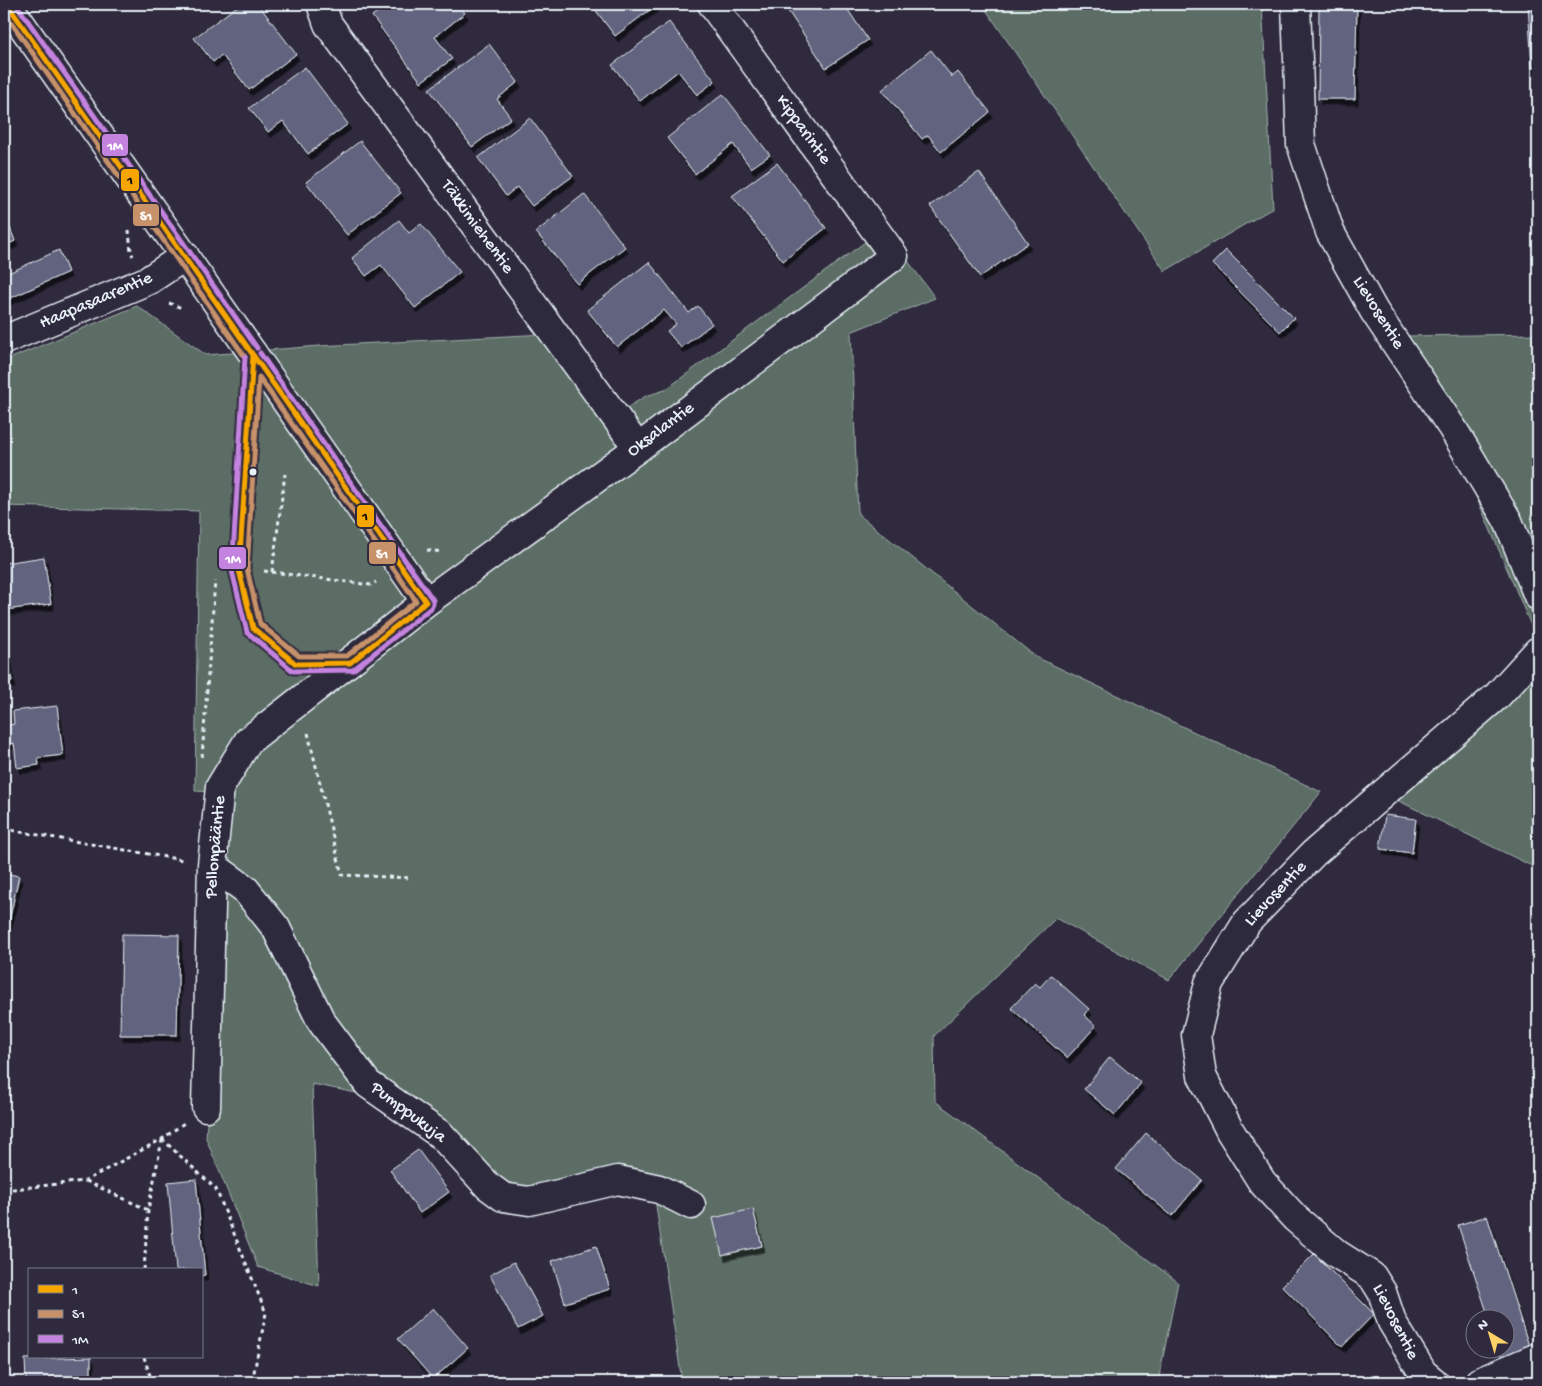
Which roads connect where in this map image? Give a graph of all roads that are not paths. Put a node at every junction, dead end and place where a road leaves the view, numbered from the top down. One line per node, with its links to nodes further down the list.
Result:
1 (7, 4): 5 (street)
2 (321, 4): 9 (street, Täkkimiehentie)
3 (712, 4): 6 (street, Kipparintie)
4 (1296, 4): 10 (street, Lievosentie)
5 (185, 256): 7 (street, Haapasaarentie); 8 (street)
6 (894, 256): 9 (street, Oksalantie)
7 (4, 340)
8 (253, 354): 11 (street); 13 (lane)
9 (638, 448): 11 (street, Oksalantie)
10 (1538, 596)
11 (426, 602): 13 (street, Pellonpääntie)
12 (1538, 651): 18 (street, Lievosentie)
13 (350, 662): 14 (street, Pellonpääntie)
14 (212, 865): 15 (street, Pellonpääntie); 16 (street, Pumppukuja)
15 (206, 1107)
16 (691, 1205)
17 (1538, 1357): 19 (street)
18 (1434, 1382)
19 (1479, 1382)

